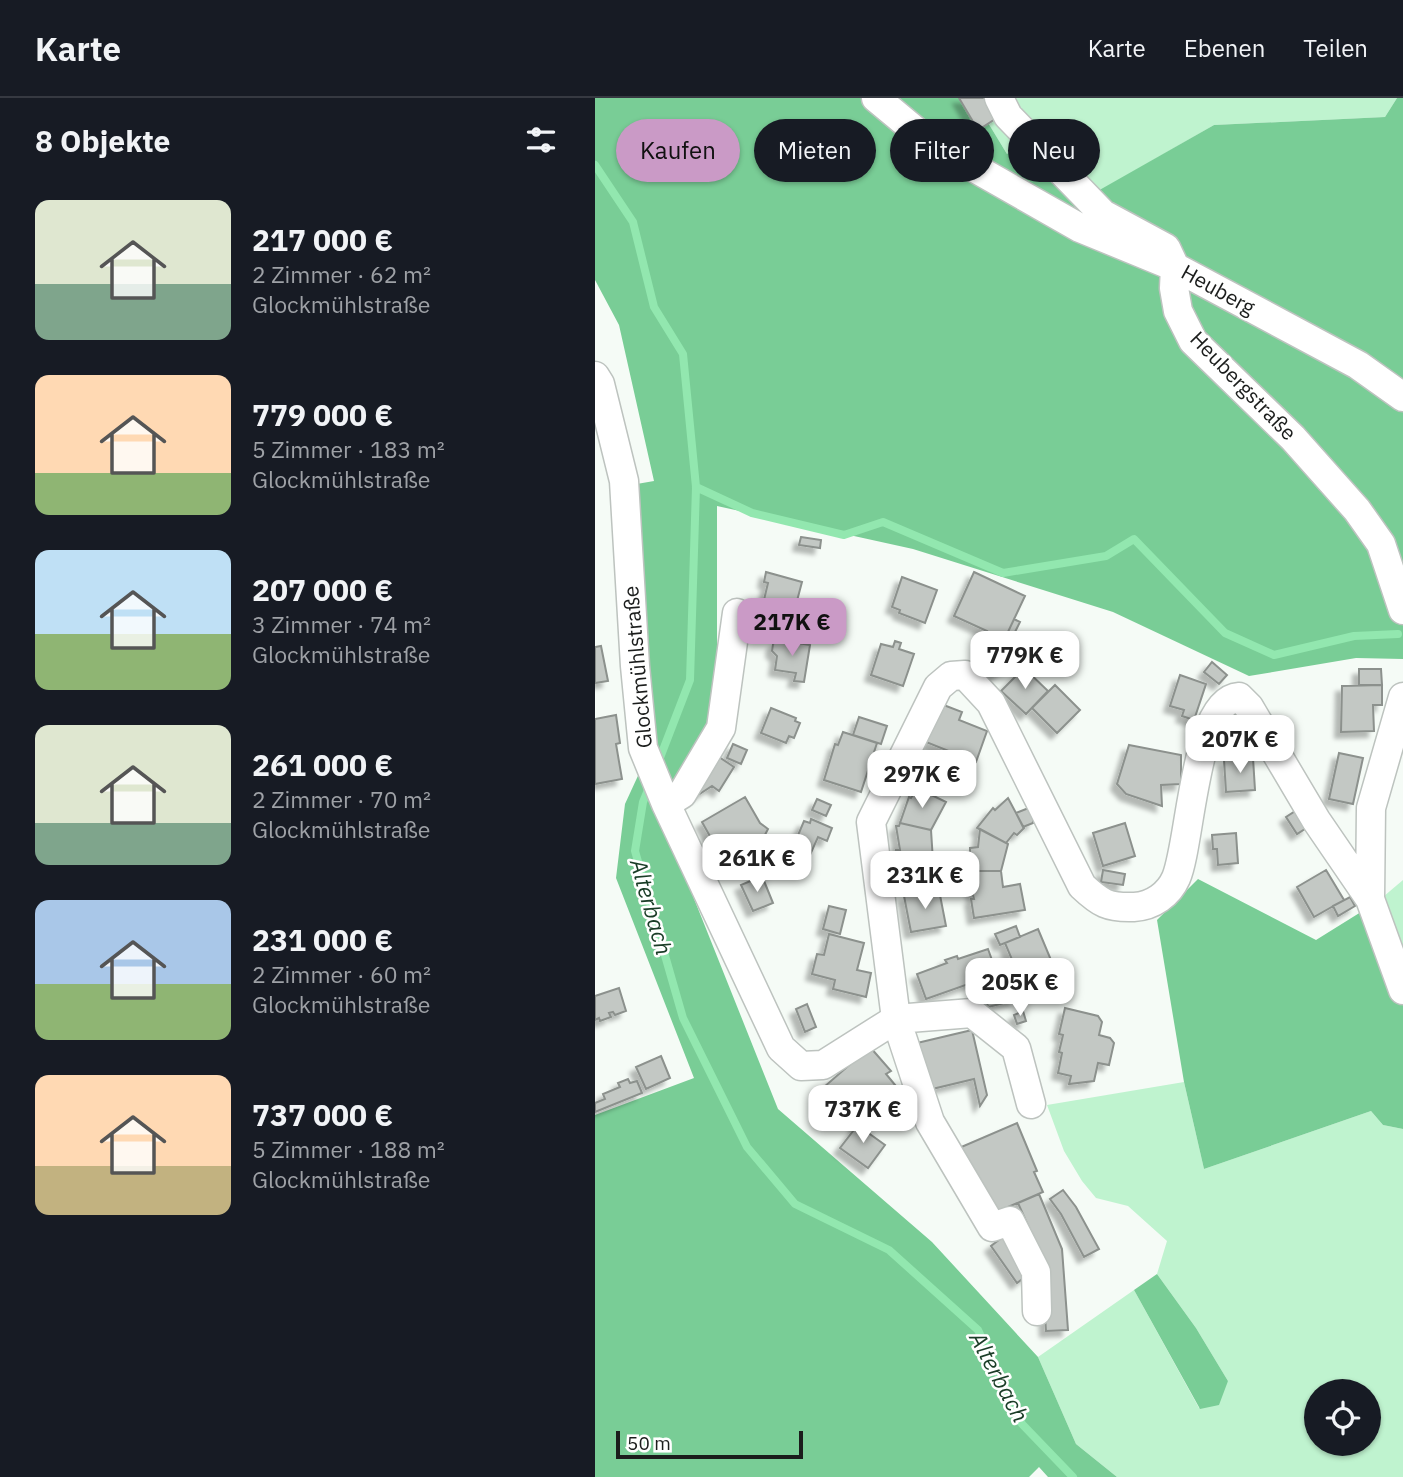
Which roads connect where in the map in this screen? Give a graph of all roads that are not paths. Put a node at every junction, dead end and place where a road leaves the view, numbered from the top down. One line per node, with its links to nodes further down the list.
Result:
1 (876, 98): 3 (street)
2 (999, 98): 3 (street, Heuberg)
3 (1175, 267): 5 (street, Heuberg); 6 (street, Heubergstraße)
4 (595, 376): 9 (street, Glockmühlstraße)
5 (1403, 397)
6 (1403, 610)
7 (737, 614): 9 (street)
8 (1403, 697): 10 (street)
9 (666, 804): 12 (street, Glockmühlstraße)
10 (1370, 899): 11 (street); 12 (street)
11 (1403, 990)
12 (896, 1019): 13 (street); 14 (street)
13 (1031, 1104)
14 (1037, 1311)

